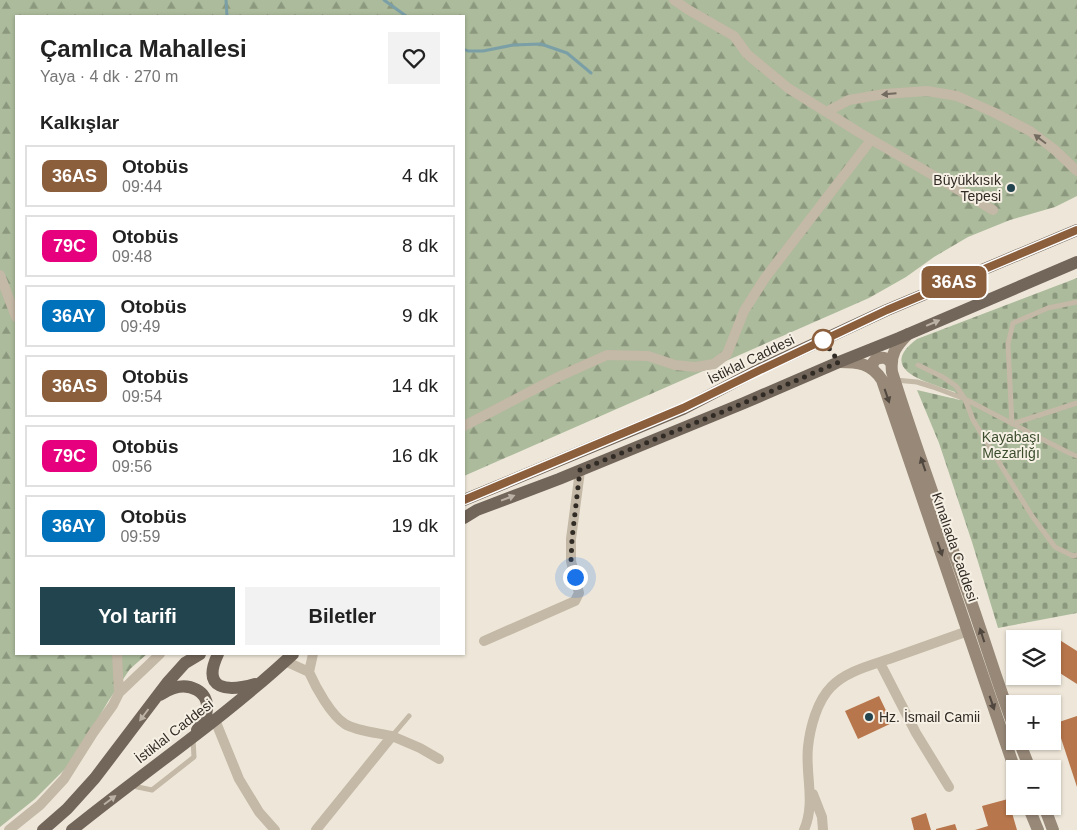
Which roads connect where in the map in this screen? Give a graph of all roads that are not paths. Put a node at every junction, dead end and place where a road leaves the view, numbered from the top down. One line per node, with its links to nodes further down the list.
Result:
1 (674, 0): 2 (street)
2 (826, 112): 3 (street); 4 (street, one-way to 2)
3 (871, 140): 5 (street); 20 (street)
4 (1077, 171)
5 (993, 210)
6 (1077, 230): 23 (main road, İstiklal Caddesi)
7 (1077, 262): 11 (main road, one-way to 7)
8 (0, 275): 10 (street)
9 (1077, 302): 19 (lane)
10 (15, 314)
11 (908, 334): 12 (main road); 13 (main road)
12 (839, 362): 15 (main road); 22 (main road)
13 (891, 362): 15 (main road); 16 (main road, Kınalıada Caddesi)
14 (918, 365): 17 (lane)
15 (873, 369): 26 (main road, Kınalıada Caddesi, one-way to 26)
16 (895, 380): 17 (lane); 39 (main road, Kınalıada Caddesi, one-way to 16)
17 (964, 399): 19 (lane); 25 (lane)
18 (1077, 402): 19 (lane)
19 (1012, 424): 21 (lane)
20 (465, 425)
21 (1077, 456)
22 (580, 470): 24 (main road, one-way to 22); 27 (street)
23 (465, 500)
24 (465, 517)
25 (1077, 555)
26 (968, 631): 34 (street); 45 (main road, Kınalıada Caddesi, one-way to 45)
27 (484, 641)
28 (117, 655): 37 (street)
29 (159, 655): 37 (street)
30 (198, 655): 38 (main road, İstiklal Caddesi)
31 (218, 655): 36 (main road)
32 (313, 655): 35 (street)
33 (289, 658): 35 (street); 36 (main road, İstiklal Caddesi)
34 (880, 663): 47 (street); 48 (street)
35 (309, 672): 43 (street)
36 (260, 683): 41 (main road, İstiklal Caddesi)
37 (119, 693): 51 (street)
38 (158, 696): 42 (main road); 52 (main road, İstiklal Caddesi, one-way to 52)
39 (1006, 706)
40 (409, 716): 43 (lane)
41 (215, 720): 42 (main road, İstiklal Caddesi); 54 (street)
42 (193, 736): 46 (main road, İstiklal Caddesi); 46 (lane)
43 (392, 736): 44 (street); 55 (street)
44 (439, 759)
45 (1012, 760)
46 (130, 785): 53 (main road, İstiklal Caddesi, one-way to 46)
47 (949, 787)
48 (810, 788): 56 (street); 57 (street)
49 (1032, 815): 58 (main road)
50 (1047, 815): 59 (main road)
51 (9, 830)
52 (43, 830)
53 (72, 830)
54 (276, 830)
55 (316, 830)
56 (804, 830)
57 (823, 830)
58 (1038, 830)
59 (1053, 830)

